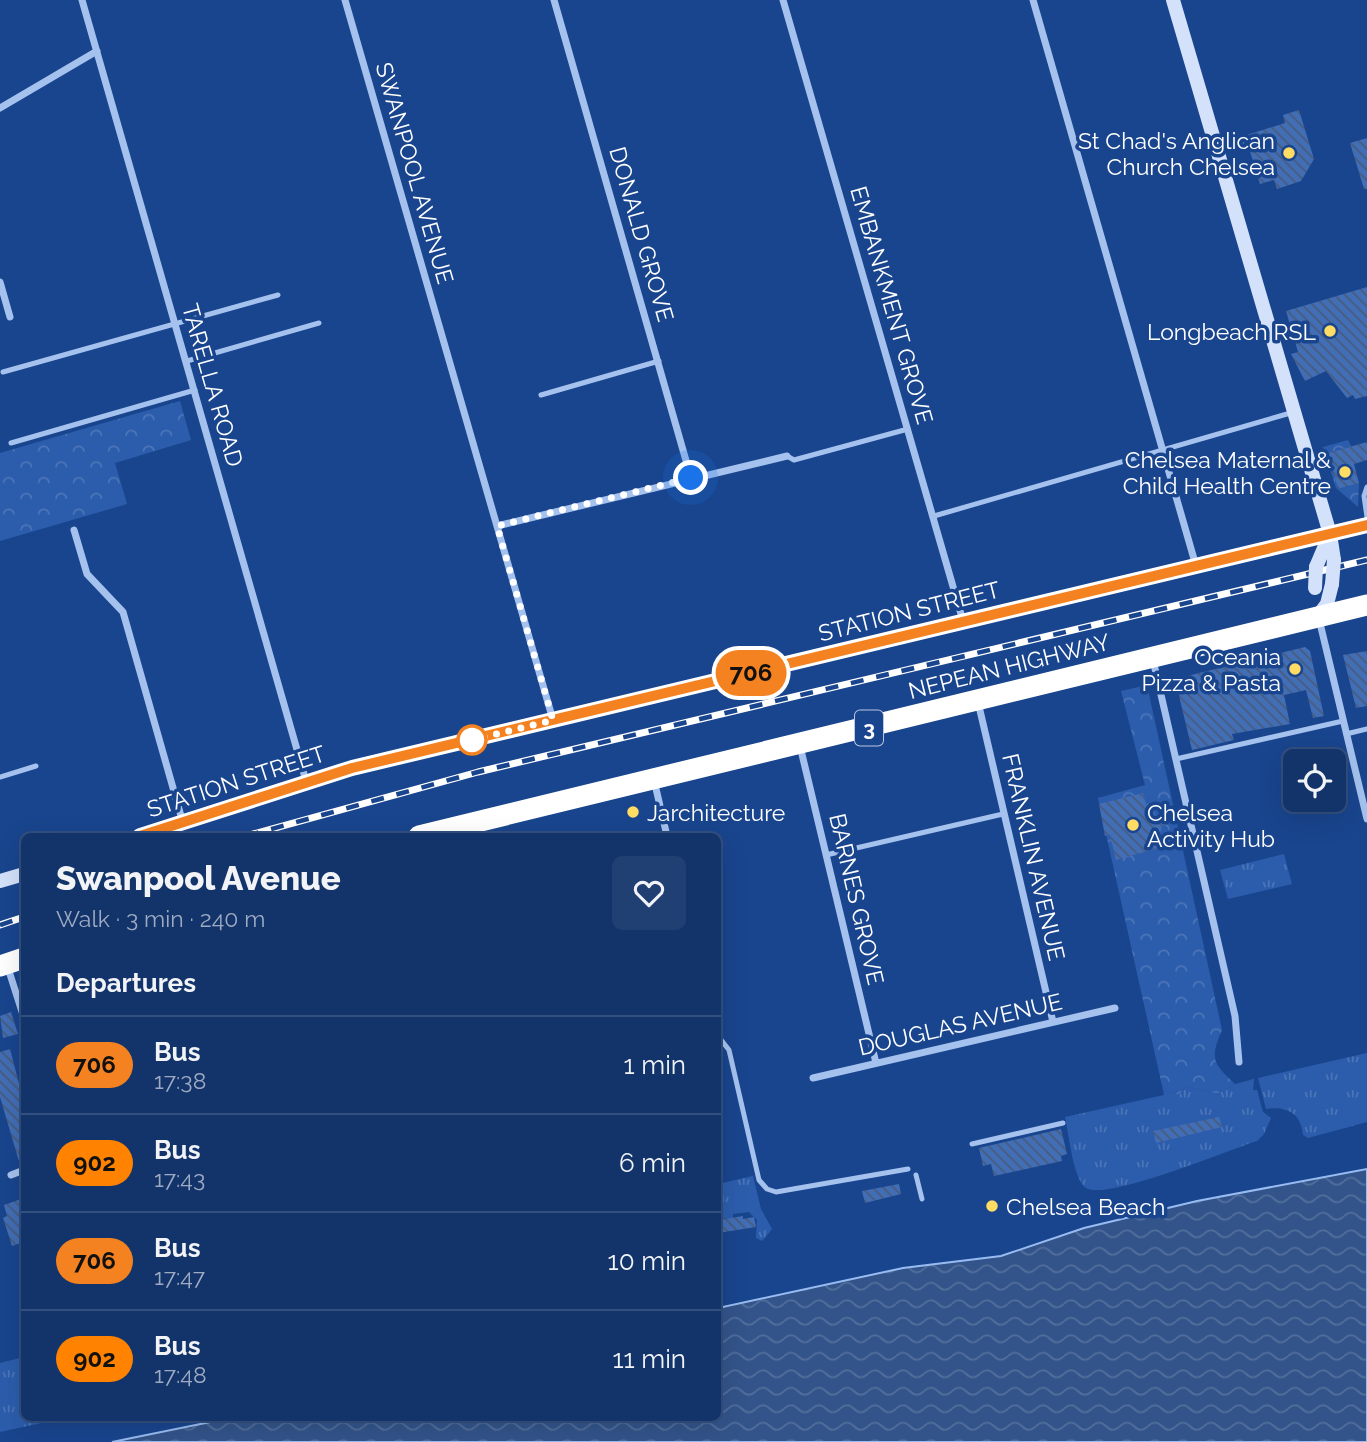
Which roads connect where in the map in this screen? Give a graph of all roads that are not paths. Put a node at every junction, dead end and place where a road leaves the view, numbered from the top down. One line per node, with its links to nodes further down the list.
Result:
1 (82, 0): 7 (street, TARELLA ROAD)
2 (345, 0): 29 (street, SWANPOOL AVENUE)
3 (554, 0): 15 (street, DONALD GROVE)
4 (783, 0): 20 (street, EMBANKMENT GROVE)
5 (1033, 0): 22 (street)
6 (1173, 0): 19 (street)
7 (97, 51): 8 (street); 12 (street, TARELLA ROAD)
8 (0, 108)
9 (0, 282): 11 (street)
10 (278, 295): 12 (lane)
11 (10, 317)
12 (175, 323): 14 (street, TARELLA ROAD); 16 (lane)
13 (319, 323): 14 (lane)
14 (187, 361): 17 (street, TARELLA ROAD)
15 (659, 362): 18 (lane); 24 (street, DONALD GROVE)
16 (3, 372)
17 (195, 390): 21 (lane); 47 (street, TARELLA ROAD)
18 (541, 395)
19 (1294, 412): 22 (lane); 31 (street)
20 (908, 429): 23 (lane); 26 (street, EMBANKMENT GROVE)
21 (11, 443)
22 (1163, 450): 26 (lane); 32 (street)
23 (787, 456): 24 (street)
24 (691, 478): 29 (street)
25 (1367, 487): 27 (lane)
26 (934, 516): 35 (street, EMBANKMENT GROVE)
27 (1367, 517)
28 (1367, 525): 31 (street, STATION STREET)
29 (497, 526): 38 (street, SWANPOOL AVENUE)
30 (74, 530): 50 (street)
31 (1330, 534): 32 (street, STATION STREET); 34 (street, bridge); 34 (street, bridge)
32 (1196, 566): 35 (street, STATION STREET)
33 (1367, 605): 34 (highway, NEPEAN HIGHWAY / 3)
34 (1318, 616): 36 (highway, NEPEAN HIGHWAY / 3); 39 (street)
35 (964, 621): 38 (street, STATION STREET)
36 (1153, 657): 37 (highway, NEPEAN HIGHWAY / 3); 43 (street)
37 (978, 702): 42 (highway, NEPEAN HIGHWAY / 3); 48 (street, FRANKLIN AVENUE)
38 (553, 720): 47 (street, STATION STREET)
39 (1343, 721): 41 (street); 43 (lane)
40 (1367, 729): 41 (lane)
41 (1346, 734): 49 (street)
42 (800, 745): 46 (highway, NEPEAN HIGHWAY / 3); 54 (street, BARNES GROVE)
43 (1176, 760): 62 (street)
44 (36, 766): 45 (lane)
45 (0, 777)
46 (654, 779): 52 (highway, NEPEAN HIGHWAY / 3); 53 (street)
47 (306, 781): 50 (street, STATION STREET)
48 (1003, 814): 54 (lane); 60 (street, FRANKLIN AVENUE)
49 (1367, 820)
50 (183, 823): 51 (street, STATION STREET)
51 (150, 833)
52 (431, 833)
53 (666, 833)
54 (826, 855): 63 (street, BARNES GROVE)
55 (21, 875): 56 (street)
56 (0, 881)
57 (10, 963): 58 (street)
58 (21, 1006)
59 (1115, 1008): 60 (street, DOUGLAS AVENUE)
60 (1053, 1022): 63 (street, DOUGLAS AVENUE)
61 (721, 1040): 67 (lane)
62 (1239, 1062)
63 (876, 1063): 64 (street, DOUGLAS AVENUE)
64 (813, 1078)
65 (1063, 1123): 66 (lane)
66 (972, 1144)
67 (908, 1169)
68 (21, 1171): 69 (street)
69 (11, 1175)
70 (916, 1175): 71 (lane)
71 (922, 1199)

